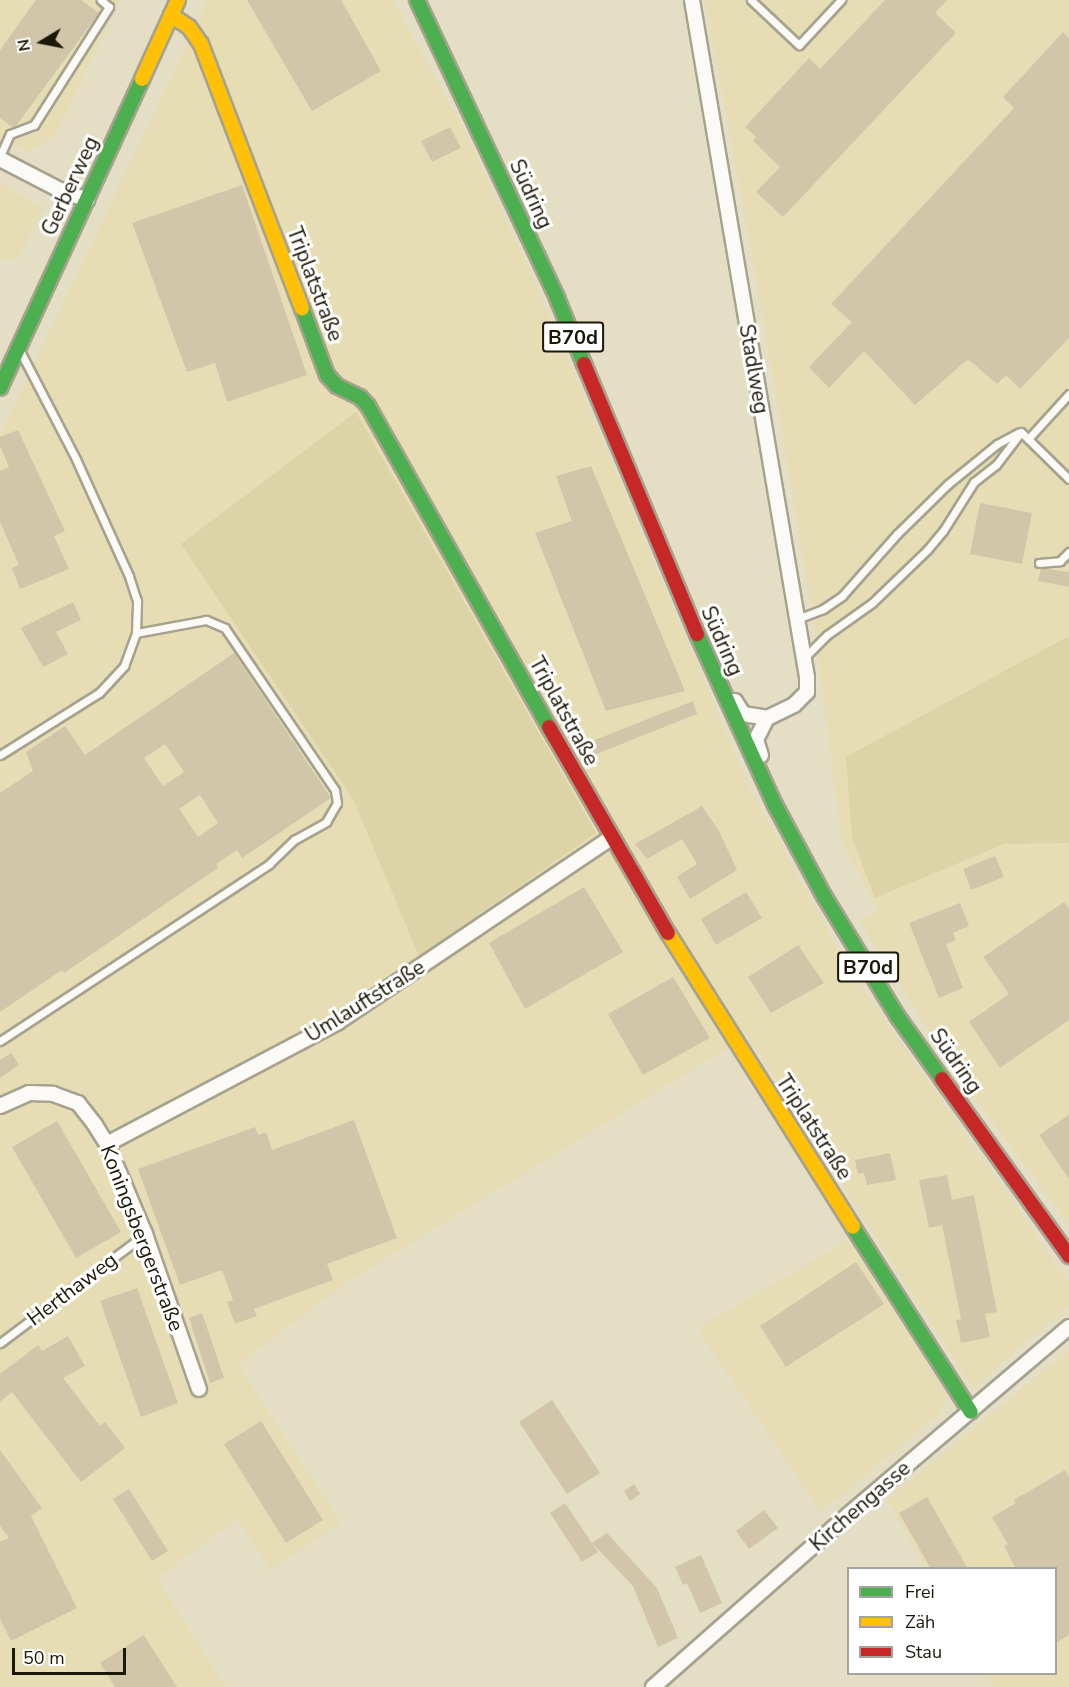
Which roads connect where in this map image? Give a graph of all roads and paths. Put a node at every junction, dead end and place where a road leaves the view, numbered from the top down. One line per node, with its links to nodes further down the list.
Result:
1 (101, 0): 8 (lane)
2 (178, 0): 7 (street, Gerberweg)
3 (417, 0): 21 (street, Südring / B70d)
4 (692, 0): 18 (street, Stadlweg)
5 (751, 0): 6 (lane)
6 (840, 0)
7 (171, 15): 9 (street, Gerberweg); 25 (street, Triplatstraße)
8 (0, 158): 9 (street)
9 (87, 200): 10 (street, Gerberweg)
10 (19, 348): 11 (street, Gerberweg); 19 (lane)
11 (0, 388)
12 (1069, 394): 14 (lane)
13 (1021, 432): 14 (lane); 18 (lane); 20 (lane)
14 (1028, 439): 15 (lane)
15 (1069, 478)
16 (1069, 552): 17 (lane)
17 (1040, 563)
18 (797, 619): 20 (street, Stadlweg)
19 (136, 633): 23 (lane); 26 (lane)
20 (804, 659): 22 (street, Stadlweg)
21 (716, 680): 22 (street); 24 (street, Südring / B70d)
22 (767, 718): 24 (street)
23 (0, 755)
24 (775, 805): 30 (street, Südring / B70d)
25 (611, 838): 28 (street, Umlauftstraße); 34 (street, Triplatstraße)
26 (0, 1041)
27 (0, 1106): 28 (street, Koningsbergerstraße)
28 (107, 1144): 29 (street, Koningsbergerstraße)
29 (145, 1234): 32 (lane, Herthaweg); 33 (street, Koningsbergerstraße)
30 (1069, 1256)
31 (1069, 1327): 34 (street, Kirchengasse)
32 (0, 1343)
33 (200, 1389)
34 (971, 1412): 35 (street, Kirchengasse)
35 (653, 1687)

